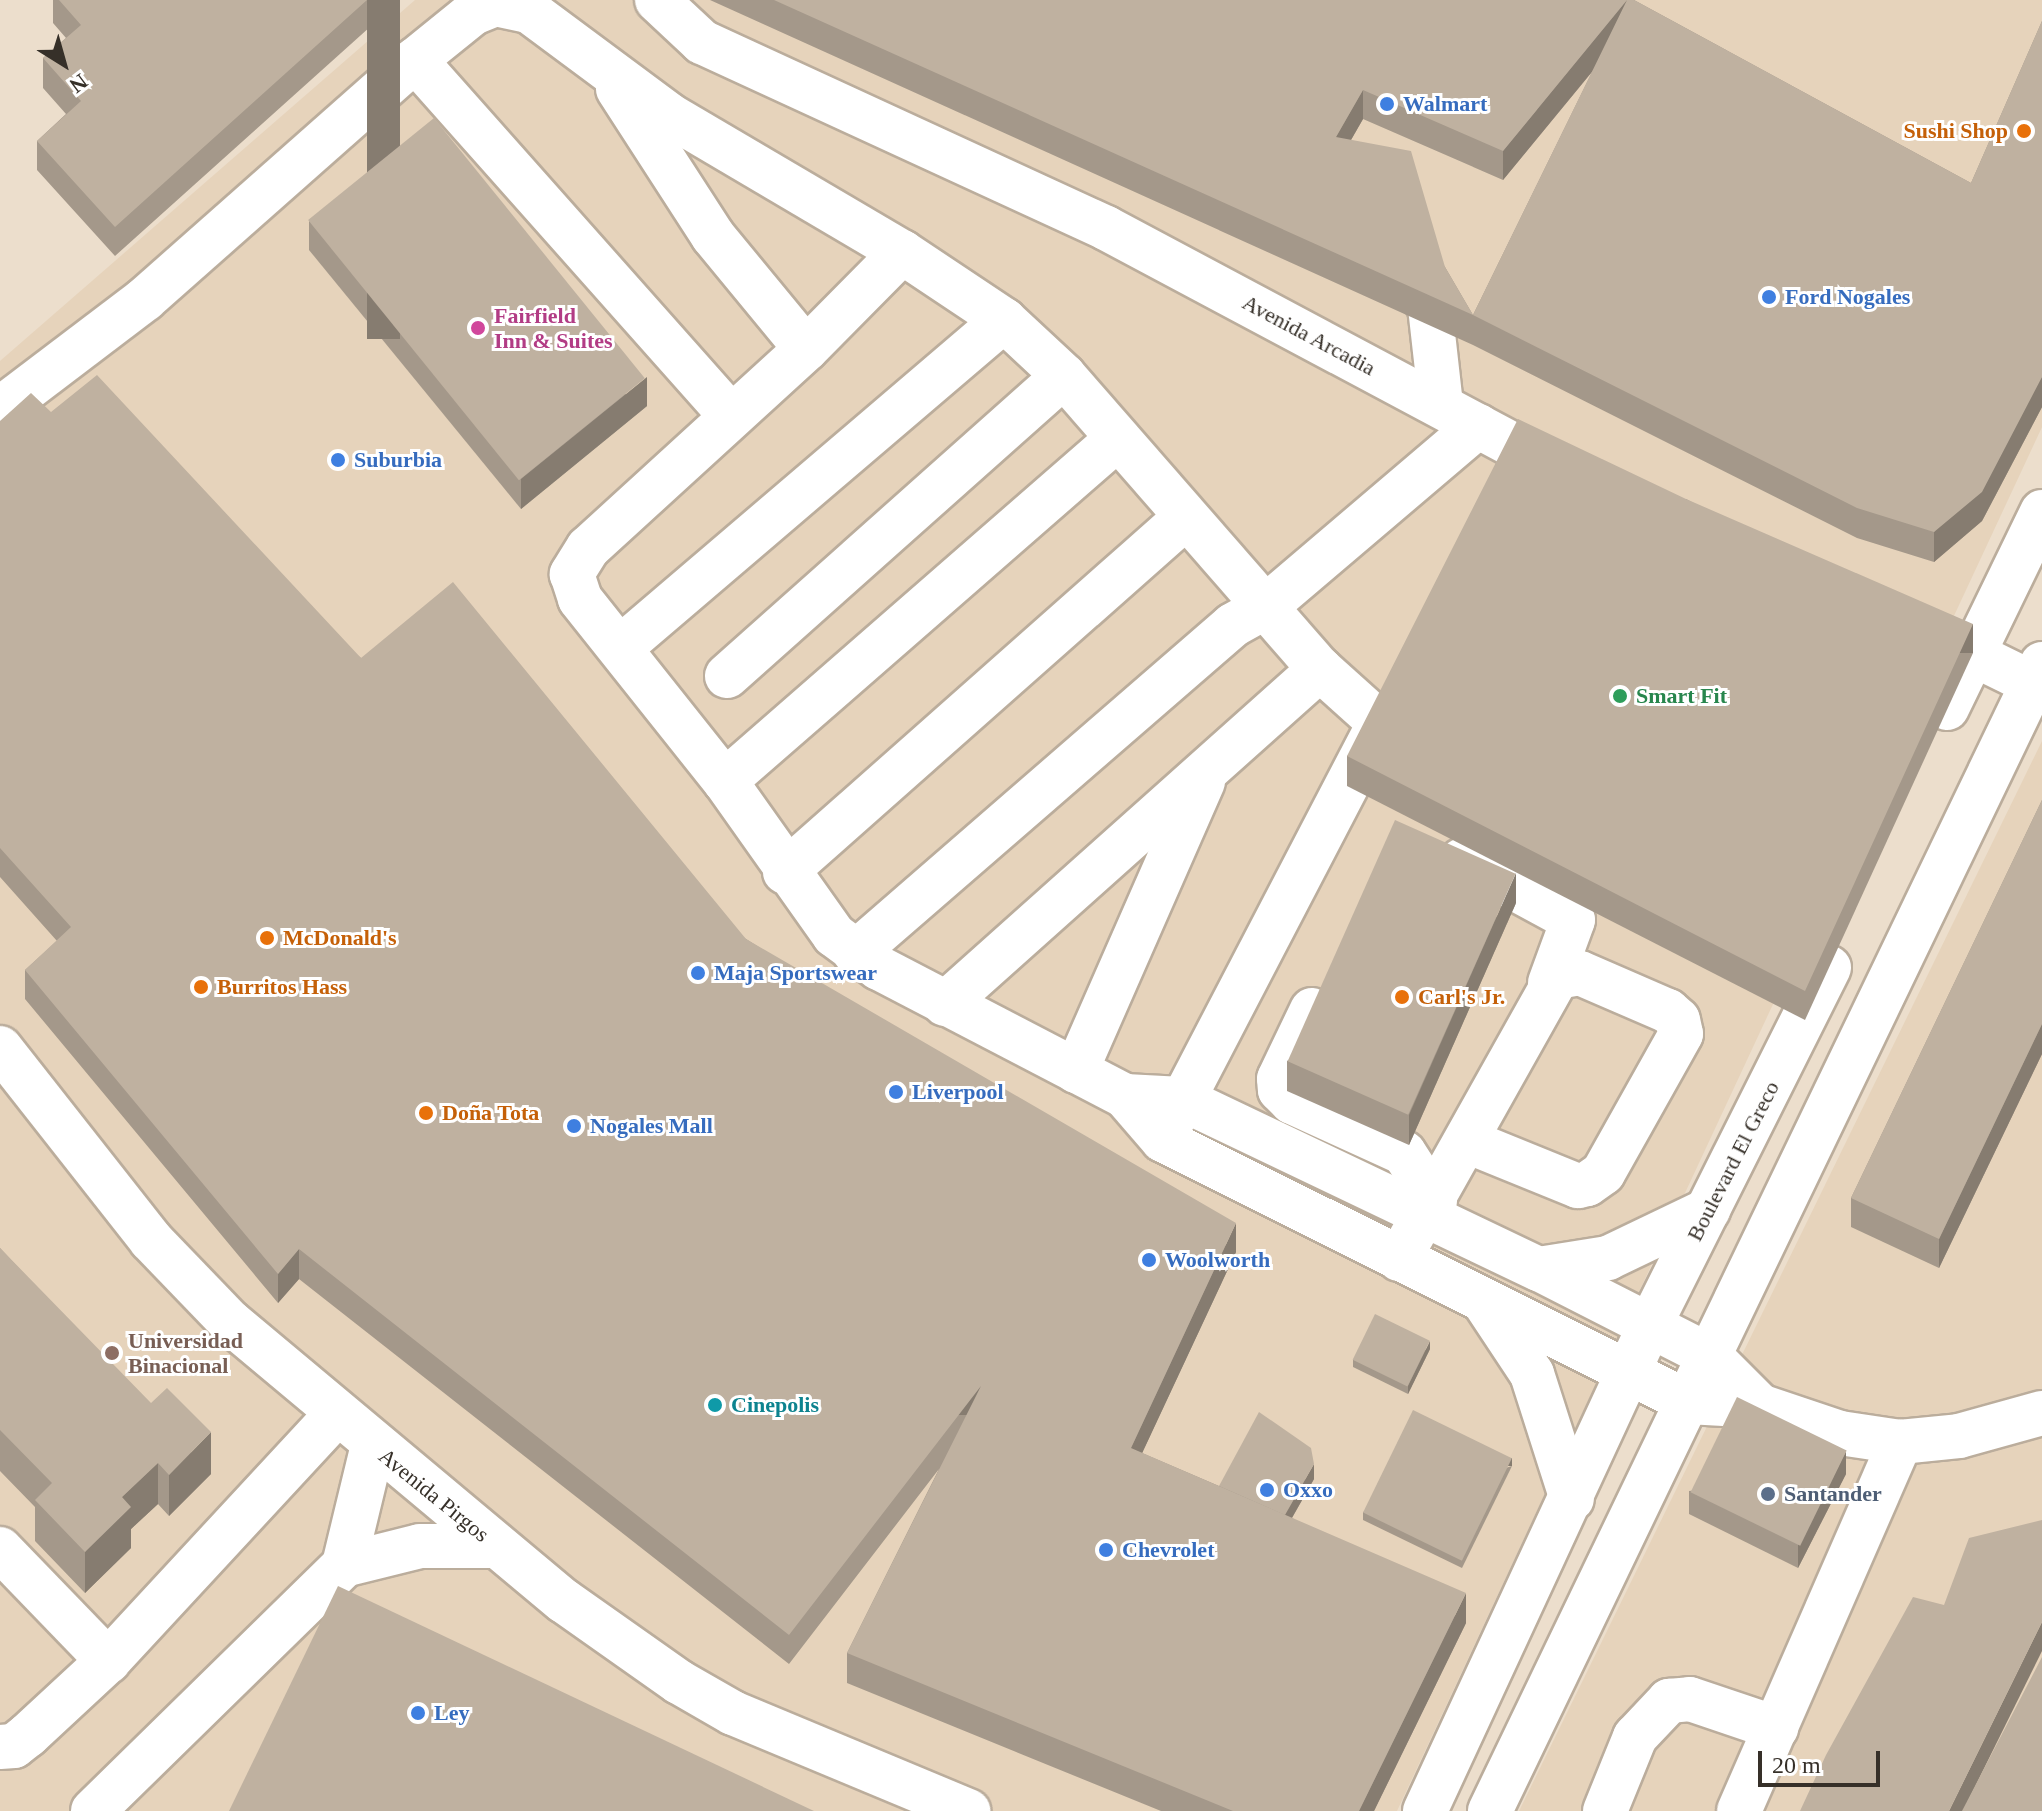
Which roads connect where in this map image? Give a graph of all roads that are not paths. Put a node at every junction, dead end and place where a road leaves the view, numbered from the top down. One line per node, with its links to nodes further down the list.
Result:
1 (657, 0): 10 (street, Avenida Arcadia)
2 (415, 60): 3 (street); 9 (street); 11 (street)
3 (608, 73): 5 (street); 7 (street)
4 (1378, 251): 10 (street)
5 (902, 252): 6 (street); 7 (street)
6 (1004, 320): 8 (street); 18 (street)
7 (806, 349): 11 (street)
8 (1064, 376): 12 (street); 22 (street)
9 (0, 409)
10 (1459, 415): 13 (street, Avenida Arcadia); 16 (street)
11 (731, 416): 18 (street)
12 (1117, 439): 15 (street); 27 (street)
13 (1593, 487)
14 (2042, 512): 19 (street)
15 (1185, 518): 16 (street); 29 (street)
16 (1247, 607): 20 (street); 31 (street)
17 (1904, 621): 19 (street)
18 (620, 648): 27 (street)
19 (1973, 653): 21 (street); 25 (street)
20 (1320, 669): 24 (street); 26 (street)
21 (2037, 673): 47 (street)
22 (727, 676)
23 (1399, 683): 24 (street)
24 (1380, 723): 38 (street)
25 (1927, 750)
26 (1209, 768): 34 (street); 36 (street)
27 (725, 781): 29 (street)
28 (1421, 838): 33 (street)
29 (785, 872): 31 (street)
30 (1843, 935): 42 (street, Boulevard El Greco)
31 (855, 953): 34 (street)
32 (1327, 978): 41 (street)
33 (1550, 983): 40 (street); 40 (street)
34 (945, 1004): 36 (street)
35 (0, 1048): 52 (street, Avenida Pirgos)
36 (1076, 1071): 37 (street)
37 (1125, 1096): 38 (street); 39 (street)
38 (1182, 1099): 39 (street); 41 (street)
39 (1163, 1140): 43 (street)
40 (1467, 1141): 41 (street)
41 (1431, 1209): 43 (street); 44 (street)
42 (1708, 1210): 44 (street); 46 (street, Boulevard El Greco)
43 (1399, 1259): 45 (street)
44 (1539, 1269): 46 (street)
45 (1485, 1303): 48 (street); 55 (street)
46 (1649, 1327): 47 (street); 48 (street, Boulevard El Greco)
47 (1710, 1356): 49 (street); 50 (street)
48 (1629, 1371): 49 (street); 55 (street, Boulevard El Greco)
49 (1688, 1402): 50 (street); 65 (street)
50 (1760, 1406): 53 (street)
51 (2042, 1413): 53 (street)
52 (337, 1414): 54 (street, Avenida Pirgos); 59 (street)
53 (1900, 1442): 60 (street)
54 (373, 1445): 56 (street, Avenida Pirgos); 57 (street)
55 (1572, 1499): 64 (street, Boulevard El Greco)
56 (497, 1546): 57 (street); 63 (street, Avenida Pirgos)
57 (344, 1565): 62 (street)
58 (8, 1578): 59 (street)
59 (108, 1661): 61 (street)
60 (1776, 1728): 66 (street); 67 (street)
61 (0, 1747)
62 (93, 1811)
63 (968, 1811)
64 (1425, 1811)
65 (1490, 1811)
66 (1605, 1811)
67 (1739, 1811)

